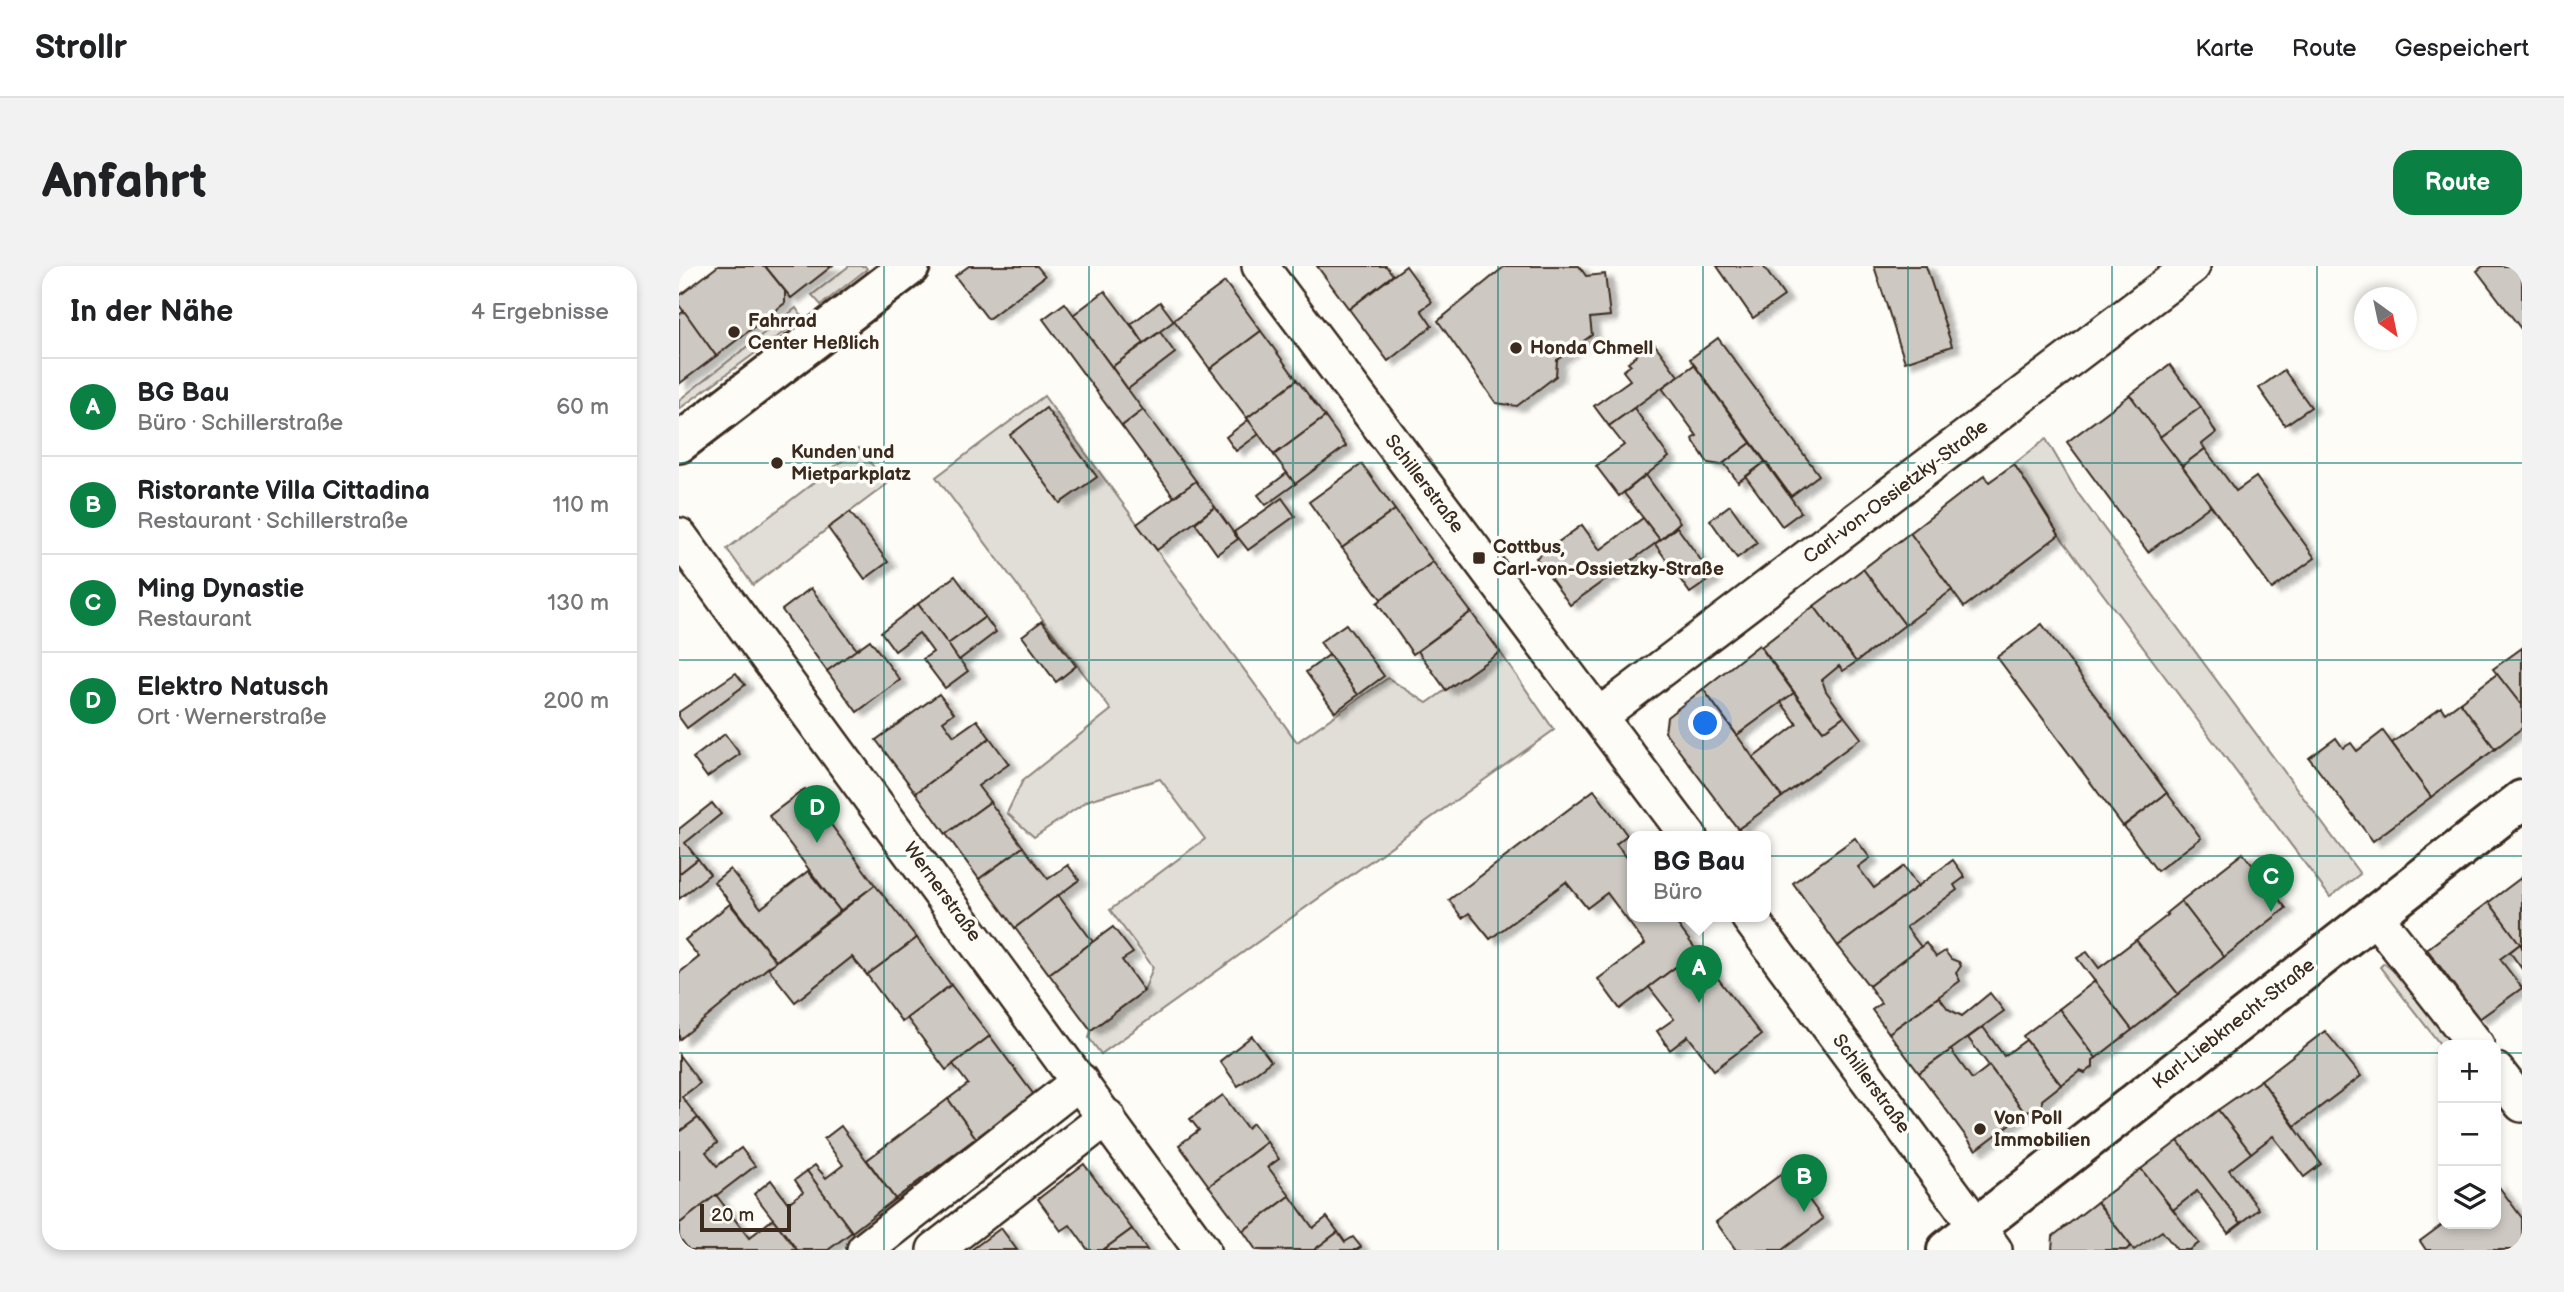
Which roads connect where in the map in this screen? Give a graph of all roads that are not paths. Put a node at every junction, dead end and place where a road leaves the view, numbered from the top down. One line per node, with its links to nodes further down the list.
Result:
1 (911, 266): 4 (main road)
2 (1260, 266): 6 (street, Schillerstraße)
3 (2192, 266): 6 (street, Carl-von-Ossietzky-Straße)
4 (679, 443)
5 (679, 536): 13 (street, Wernerstraße)
6 (1599, 716): 8 (street, Schillerstraße)
7 (2522, 800): 9 (main road, Karl-Liebknecht-Straße)
8 (1685, 831)
9 (2374, 915): 11 (street); 16 (main road, Karl-Liebknecht-Straße)
10 (1752, 922): 16 (street, Schillerstraße)
11 (2472, 1040)
12 (2501, 1077): 14 (street)
13 (1080, 1081): 15 (street, Wernerstraße); 17 (street)
14 (2522, 1104)
15 (1107, 1117): 18 (street); 19 (street, Wernerstraße)
16 (1973, 1242)
17 (865, 1250)
18 (935, 1250)
19 (1202, 1250)

